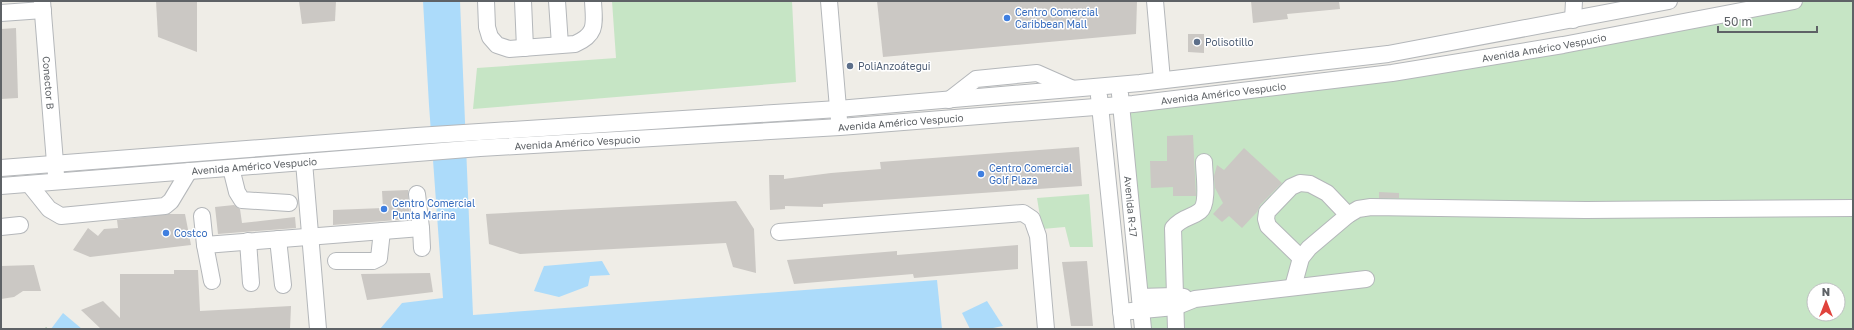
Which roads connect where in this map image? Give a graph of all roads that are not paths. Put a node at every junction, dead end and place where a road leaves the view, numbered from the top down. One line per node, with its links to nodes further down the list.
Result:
1 (486, 1): 14 (street)
2 (523, 1): 14 (street)
3 (558, 1): 13 (street)
4 (592, 1): 13 (street)
5 (829, 1): 20 (street)
6 (1155, 1): 15 (street)
7 (1574, 1): 12 (street)
8 (1669, 1): 12 (street, Avenida Américo Vespucio)
9 (1794, 1): 18 (street, Avenida Américo Vespucio)
10 (43, 6): 11 (street); 24 (street, Conector B)
11 (1, 13)
12 (1573, 20): 15 (street, Avenida Américo Vespucio)
13 (560, 45): 14 (street)
14 (525, 48)
15 (1162, 80): 16 (street, Avenida Américo Vespucio)
16 (1120, 85): 17 (street, Avenida Américo Vespucio); 18 (street, Avenida R-17)
17 (1098, 87): 19 (street, Avenida R-17); 20 (street, Avenida Américo Vespucio)
18 (1121, 105): 19 (street, Avenida Américo Vespucio); 54 (street, Avenida R-17)
19 (1100, 106): 21 (street, Avenida Américo Vespucio); 55 (street, Avenida R-17)
20 (838, 109): 21 (street); 24 (street, Avenida Américo Vespucio)
21 (840, 127): 22 (street, Avenida Américo Vespucio)
22 (304, 162): 26 (street, Avenida Américo Vespucio); 41 (street)
23 (1204, 162): 53 (street)
24 (56, 164): 25 (street, Avenida Américo Vespucio); 28 (street, Conector B)
25 (1, 168)
26 (231, 168): 27 (street, Avenida Américo Vespucio); 32 (street)
27 (189, 171): 28 (street, Avenida Américo Vespucio); 29 (street)
28 (56, 182): 29 (street, Avenida Américo Vespucio)
29 (29, 184): 30 (street, Avenida Américo Vespucio)
30 (1, 186)
31 (417, 194): 38 (street)
32 (290, 203)
33 (1853, 208): 34 (street)
34 (1348, 215): 46 (street); 46 (street)
35 (202, 216): 44 (street)
36 (20, 225): 37 (street)
37 (1, 227)
38 (421, 228): 39 (street); 45 (street)
39 (382, 231): 41 (street); 47 (street)
40 (779, 232): 57 (street)
41 (310, 237): 42 (street); 56 (street)
42 (278, 239): 43 (street); 51 (street)
43 (248, 242): 44 (street); 50 (street)
44 (205, 245): 49 (street)
45 (422, 248)
46 (1302, 258): 52 (street)
47 (336, 262)
48 (1366, 279): 52 (street)
49 (212, 281)
50 (251, 283)
51 (283, 285)
52 (1293, 287): 53 (street)
53 (1175, 301): 54 (street); 60 (street)
54 (1141, 304): 55 (street); 59 (street, Avenida R-17)
55 (1121, 312): 58 (street, Avenida R-17)
56 (318, 329)
57 (1046, 329)
58 (1123, 329)
59 (1143, 329)
60 (1176, 329)

